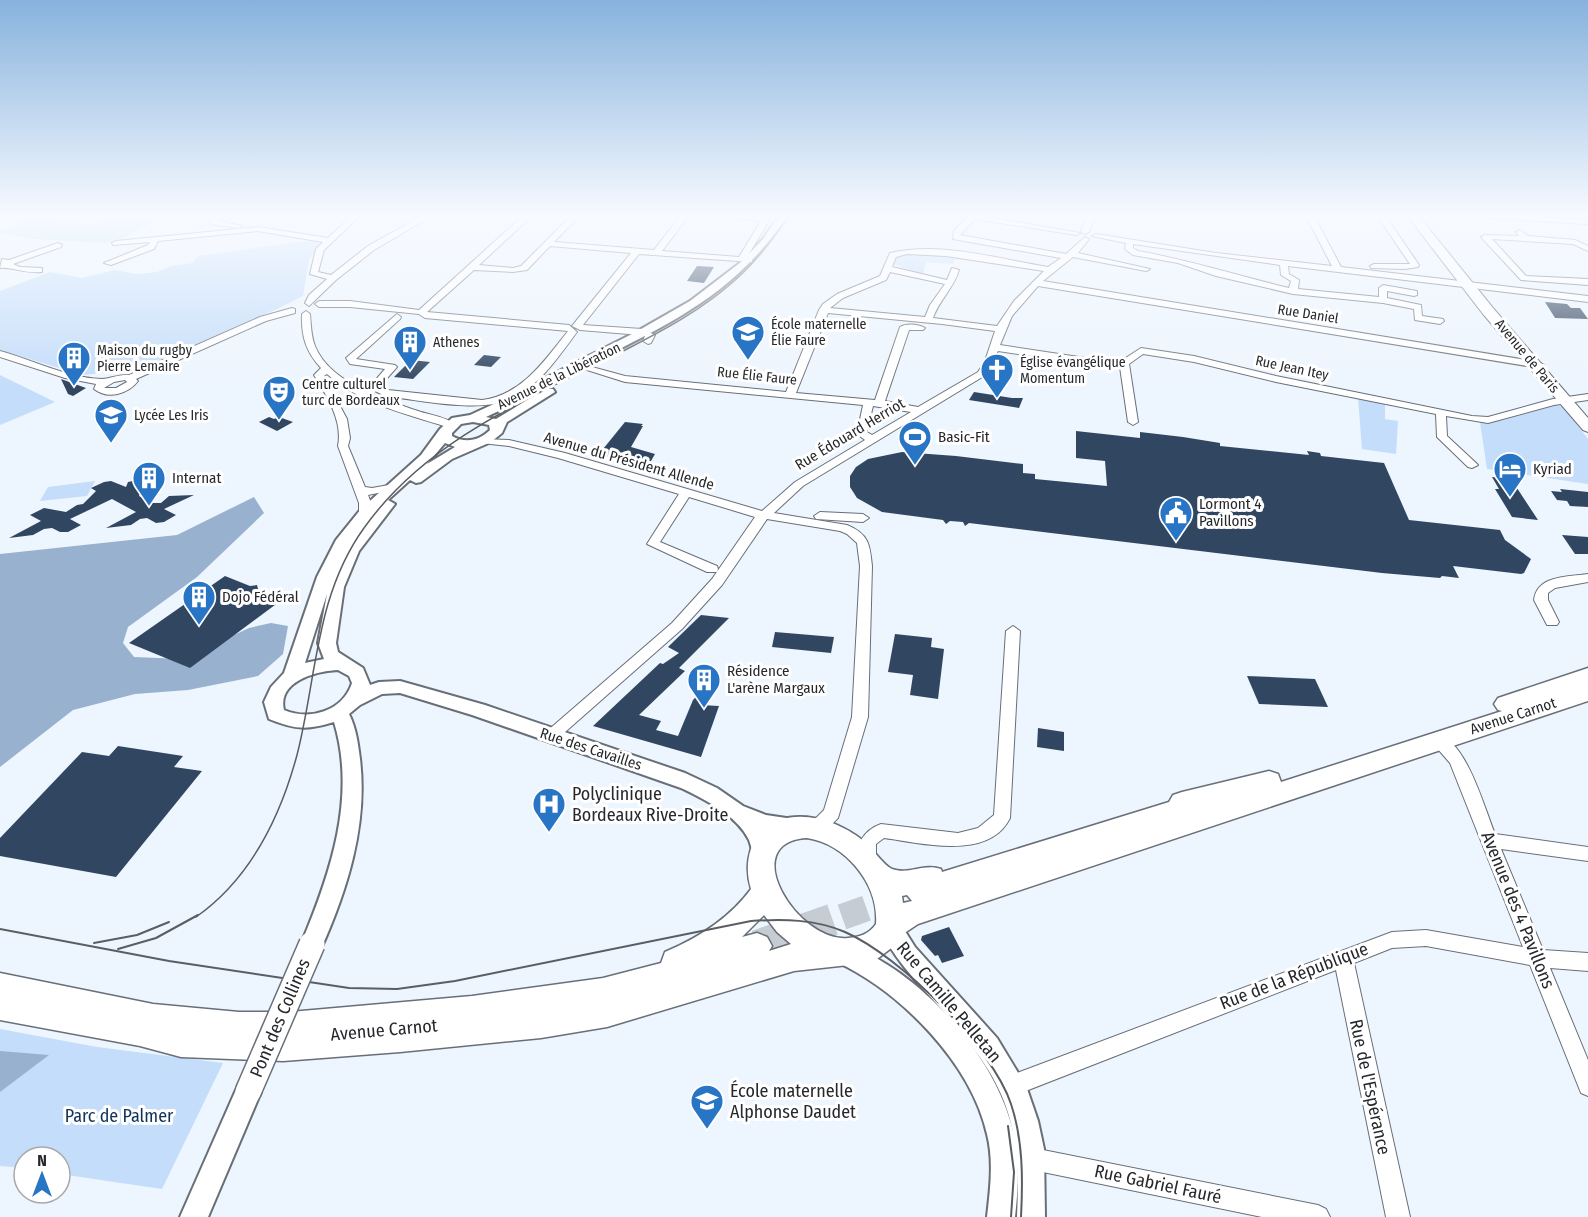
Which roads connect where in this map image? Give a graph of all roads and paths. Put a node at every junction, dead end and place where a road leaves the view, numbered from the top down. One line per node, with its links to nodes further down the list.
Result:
1 (955, 270): 19 (street)
2 (313, 271): 17 (street)
3 (342, 271): 17 (street)
4 (468, 271): 29 (street)
5 (621, 271): 33 (street)
6 (735, 271): 36 (street, Avenue de la Libération)
7 (750, 271): 36 (street, Avenue de la Libération)
8 (888, 271): 28 (street)
9 (897, 271): 19 (street)
10 (1049, 271): 20 (street, Rue Édouard Herriot)
11 (1209, 271): 22 (street)
12 (1285, 271): 22 (street)
13 (1364, 271): 21 (street)
14 (1458, 271): 21 (main road, Avenue de Paris)
15 (1460, 271): 21 (main road, Avenue de Paris)
16 (1517, 271): 18 (street)
17 (333, 278): 27 (street)
18 (1588, 282)
19 (950, 283): 26 (street)
20 (1037, 284): 34 (street, Rue Édouard Herriot); 41 (street, Rue Daniel)
21 (1472, 286): 24 (street); 41 (main road, Avenue de Paris); 41 (main road, Avenue de Paris)
22 (1293, 291): 25 (street)
23 (1414, 293): 25 (street)
24 (1588, 299)
25 (1383, 300): 32 (street)
26 (932, 305): 31 (street); 31 (street)
27 (312, 308): 29 (street); 30 (street); 39 (street); 42 (street)
28 (824, 310): 31 (street); 44 (street)
29 (419, 314): 30 (street); 33 (street)
30 (397, 317): 33 (street)
31 (915, 321): 34 (street); 47 (street)
32 (1440, 321)
33 (575, 329): 35 (street); 37 (street)
34 (998, 329): 38 (street, Rue Édouard Herriot)
35 (624, 330): 36 (street); 37 (street)
36 (646, 337): 37 (street, Avenue de la Libération); 43 (street, Avenue de la Libération)
37 (618, 342): 50 (street, Avenue de la Libération)
38 (993, 347): 40 (street, Rue Jean Itey); 48 (street, Rue Édouard Herriot)
39 (0, 354)
40 (1124, 363): 49 (street, Rue Jean Itey); 52 (street)
41 (1536, 365): 46 (main road, Avenue de Paris)
42 (326, 369): 55 (street); 60 (street)
43 (592, 370): 44 (street, Rue Élie Faure); 54 (street, Avenue de la Libération)
44 (790, 394): 47 (street, Rue Élie Faure)
45 (1588, 397): 46 (street, Rue Jean Itey)
46 (1568, 400): 49 (street, Rue Jean Itey); 51 (main road, Avenue de Paris); 53 (main road, Avenue de Paris)
47 (874, 403): 48 (street, Rue Élie Faure); 56 (street)
48 (920, 411): 56 (street, Rue Édouard Herriot)
49 (1441, 412): 58 (street)
50 (473, 418): 54 (street); 55 (street, Avenue de la Libération)
51 (1588, 419)
52 (1133, 422)
53 (1588, 427)
54 (497, 428): 57 (street, Avenue de la Libération); 63 (street, Avenue du Président Allende)
55 (447, 430): 57 (street); 59 (street)
56 (872, 439): 63 (street, Rue Édouard Herriot)
57 (478, 442): 61 (street, Avenue du Président Allende); 69 (street)
58 (1472, 465)
59 (389, 488): 60 (street); 62 (street)
60 (359, 490): 62 (street)
61 (686, 493): 63 (street, Avenue du Président Allende); 65 (street)
62 (365, 512): 71 (street)
63 (767, 512): 64 (street); 77 (street, Rue Édouard Herriot); 82 (street)
64 (863, 518)
65 (712, 569)
66 (1588, 578): 67 (street)
67 (1552, 622)
68 (1013, 631): 86 (street)
69 (341, 664): 70 (street); 71 (street)
70 (358, 672): 74 (street); 75 (street, Rue des Cavailles)
71 (292, 676): 76 (street)
72 (1588, 676): 79 (main road, Avenue Carnot)
73 (1588, 692): 78 (main road, Avenue Carnot)
74 (356, 699): 75 (street, Rue des Cavailles); 76 (street)
75 (478, 710): 77 (street, Rue des Cavailles)
76 (339, 713): 100 (street, Pont des Collines, bridge)
77 (551, 736): 81 (street, Rue des Cavailles)
78 (1438, 740): 80 (main road, Avenue Carnot); 83 (street, Avenue des 4 Pavillons)
79 (1269, 781): 80 (main road); 86 (main road)
80 (1241, 804): 88 (main road)
81 (734, 810): 82 (street, Rue des Cavailles); 85 (street, Rue des Cavailles)
82 (805, 827): 85 (main road); 86 (main road)
83 (1490, 840): 84 (street); 91 (street, Avenue des 4 Pavillons)
84 (1588, 854)
85 (763, 856): 87 (main road)
86 (873, 868): 88 (main road)
87 (765, 891): 89 (main road); 94 (main road)
88 (890, 927): 89 (main road); 97 (street, Rue Camille Pelletan)
89 (837, 953): 96 (main road); 101 (street, Rue Camille Pelletan)
90 (1343, 957): 91 (street, Rue de la République); 97 (street, Rue de la République); 104 (street, Rue de l'Espérance)
91 (1537, 958): 92 (street, Rue de la République); 98 (street, Avenue des 4 Pavillons)
92 (1588, 962)
93 (0, 987): 94 (main road, Avenue Carnot)
94 (74, 1001): 96 (main road, Avenue Carnot)
95 (0, 1005): 96 (main road, Avenue Carnot)
96 (146, 1033)
97 (1013, 1086): 99 (street, Rue Camille Pelletan)
98 (1588, 1086)
99 (1033, 1159): 102 (street, Rue Camille Pelletan); 103 (street, Rue Gabriel Fauré)
100 (194, 1217)
101 (1001, 1217)
102 (1031, 1217)
103 (1318, 1217)
104 (1398, 1217)

